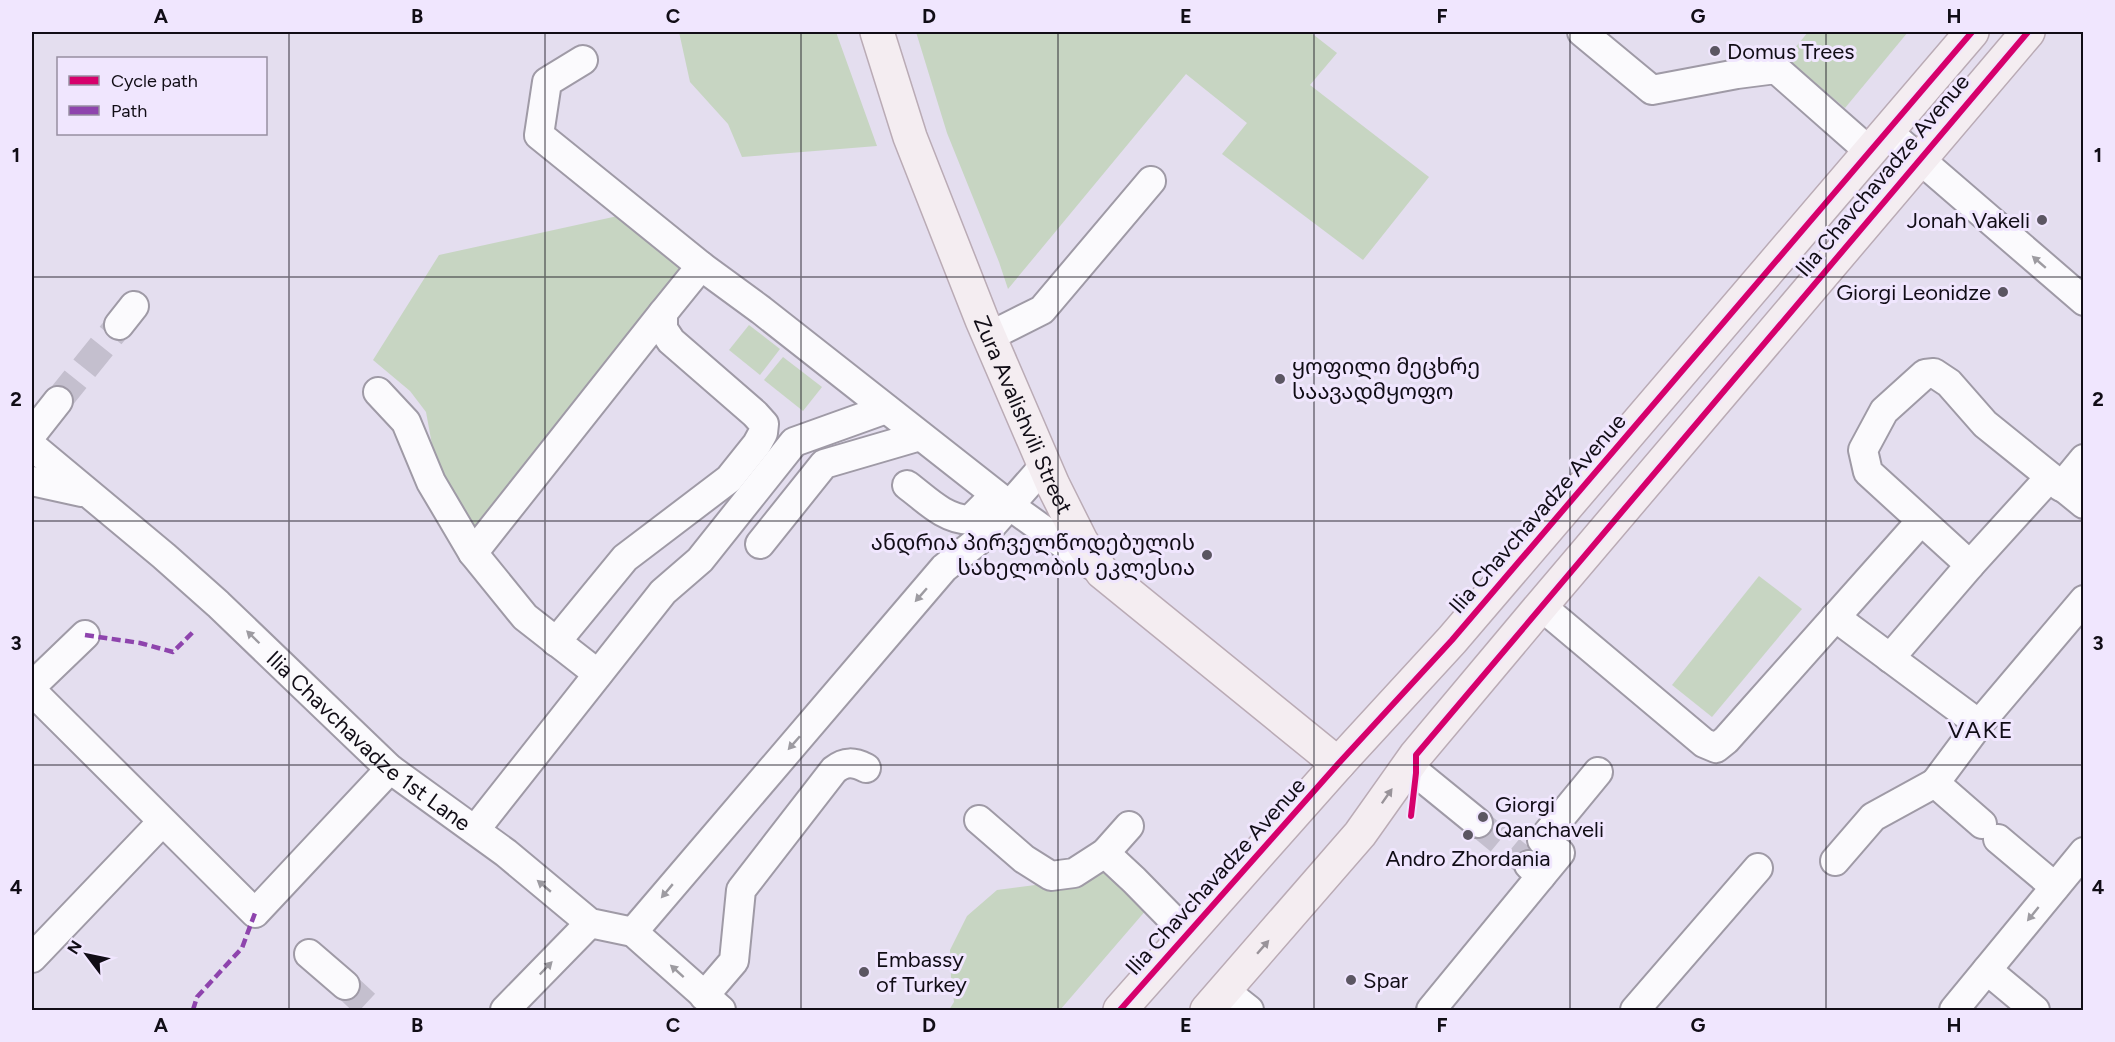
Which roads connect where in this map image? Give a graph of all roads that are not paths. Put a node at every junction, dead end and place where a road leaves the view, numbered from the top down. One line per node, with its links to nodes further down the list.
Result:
1 (877, 32): 12 (main road, Zura Avalishvili Street)
2 (1582, 32): 6 (street)
3 (1972, 32): 6 (main road, Ilia Chavchavadze Avenue)
4 (2028, 32): 7 (main road, Ilia Chavchavadze Avenue)
5 (583, 60): 9 (street)
6 (1878, 141): 7 (street); 44 (main road, Ilia Chavchavadze Avenue)
7 (1919, 159): 10 (street, one-way to 7); 34 (main road, Ilia Chavchavadze Avenue)
8 (1151, 181): 12 (street)
9 (701, 266): 11 (street); 15 (street)
10 (2084, 301)
11 (663, 312): 29 (street); 37 (street)
12 (990, 336): 20 (main road, Zura Avalishvili Street)
13 (378, 392): 29 (street)
14 (58, 401): 16 (street)
15 (886, 410): 17 (street); 30 (street)
16 (32, 434)
17 (920, 436): 26 (street); 28 (street)
18 (32, 446): 24 (street, Ilia Chavchavadze 1st Lane)
19 (2084, 459): 22 (street)
20 (1044, 466): 26 (street); 32 (main road, Zura Avalishvili Street)
21 (32, 481): 24 (street)
22 (2055, 482): 25 (street); 27 (street); 31 (street)
23 (907, 484): 26 (street)
24 (90, 494): 47 (street, Ilia Chavchavadze 1st Lane, one-way to 24)
25 (2084, 504)
26 (999, 508): 32 (street); 61 (street, one-way to 61)
27 (1921, 521): 31 (street); 35 (street)
28 (760, 544)
29 (473, 553): 37 (street)
30 (700, 560): 39 (street); 43 (street)
31 (1970, 566): 38 (street)
32 (1102, 572): 44 (main road, Zura Avalishvili Street)
33 (2084, 600): 42 (street)
34 (1540, 606): 35 (street); 45 (main road, Ilia Chavchavadze Avenue)
35 (1835, 617): 38 (street)
36 (85, 635): 40 (street)
37 (556, 642): 39 (street)
38 (1890, 658): 42 (street)
39 (598, 674): 43 (street)
40 (32, 686)
41 (32, 691): 51 (street)
42 (1979, 724): 49 (street)
43 (546, 742): 54 (street)
44 (1338, 764): 62 (main road, Ilia Chavchavadze Avenue)
45 (1408, 766): 52 (street); 68 (main road, Ilia Chavchavadze Avenue, one-way to 45)
46 (866, 768): 67 (street)
47 (390, 769): 51 (street); 54 (street, Ilia Chavchavadze 1st Lane)
48 (1598, 772): 71 (street)
49 (1935, 783): 57 (street); 59 (street)
50 (979, 820): 56 (street)
51 (162, 822): 64 (street)
52 (1478, 823)
53 (1129, 826): 56 (street)
54 (475, 830): 60 (street, Ilia Chavchavadze 1st Lane, one-way to 54)
55 (2084, 852): 59 (street)
56 (1105, 853): 62 (street)
57 (1835, 861)
58 (1758, 868): 72 (street)
59 (2055, 887): 65 (street, one-way to 65)
60 (590, 923): 61 (street, Ilia Chavchavadze 1st Lane); 69 (street, one-way to 60)
61 (637, 927): 67 (street, one-way to 61)
62 (1187, 934): 70 (main road, Ilia Chavchavadze Avenue)
63 (309, 954): 66 (street)
64 (32, 958)
65 (1987, 970): 73 (street); 74 (street)
66 (345, 985)
67 (713, 1003)
68 (1229, 1003)
69 (505, 1011)
70 (1120, 1011)
71 (1431, 1011)
72 (1635, 1011)
73 (1954, 1011)
74 (2035, 1011)

